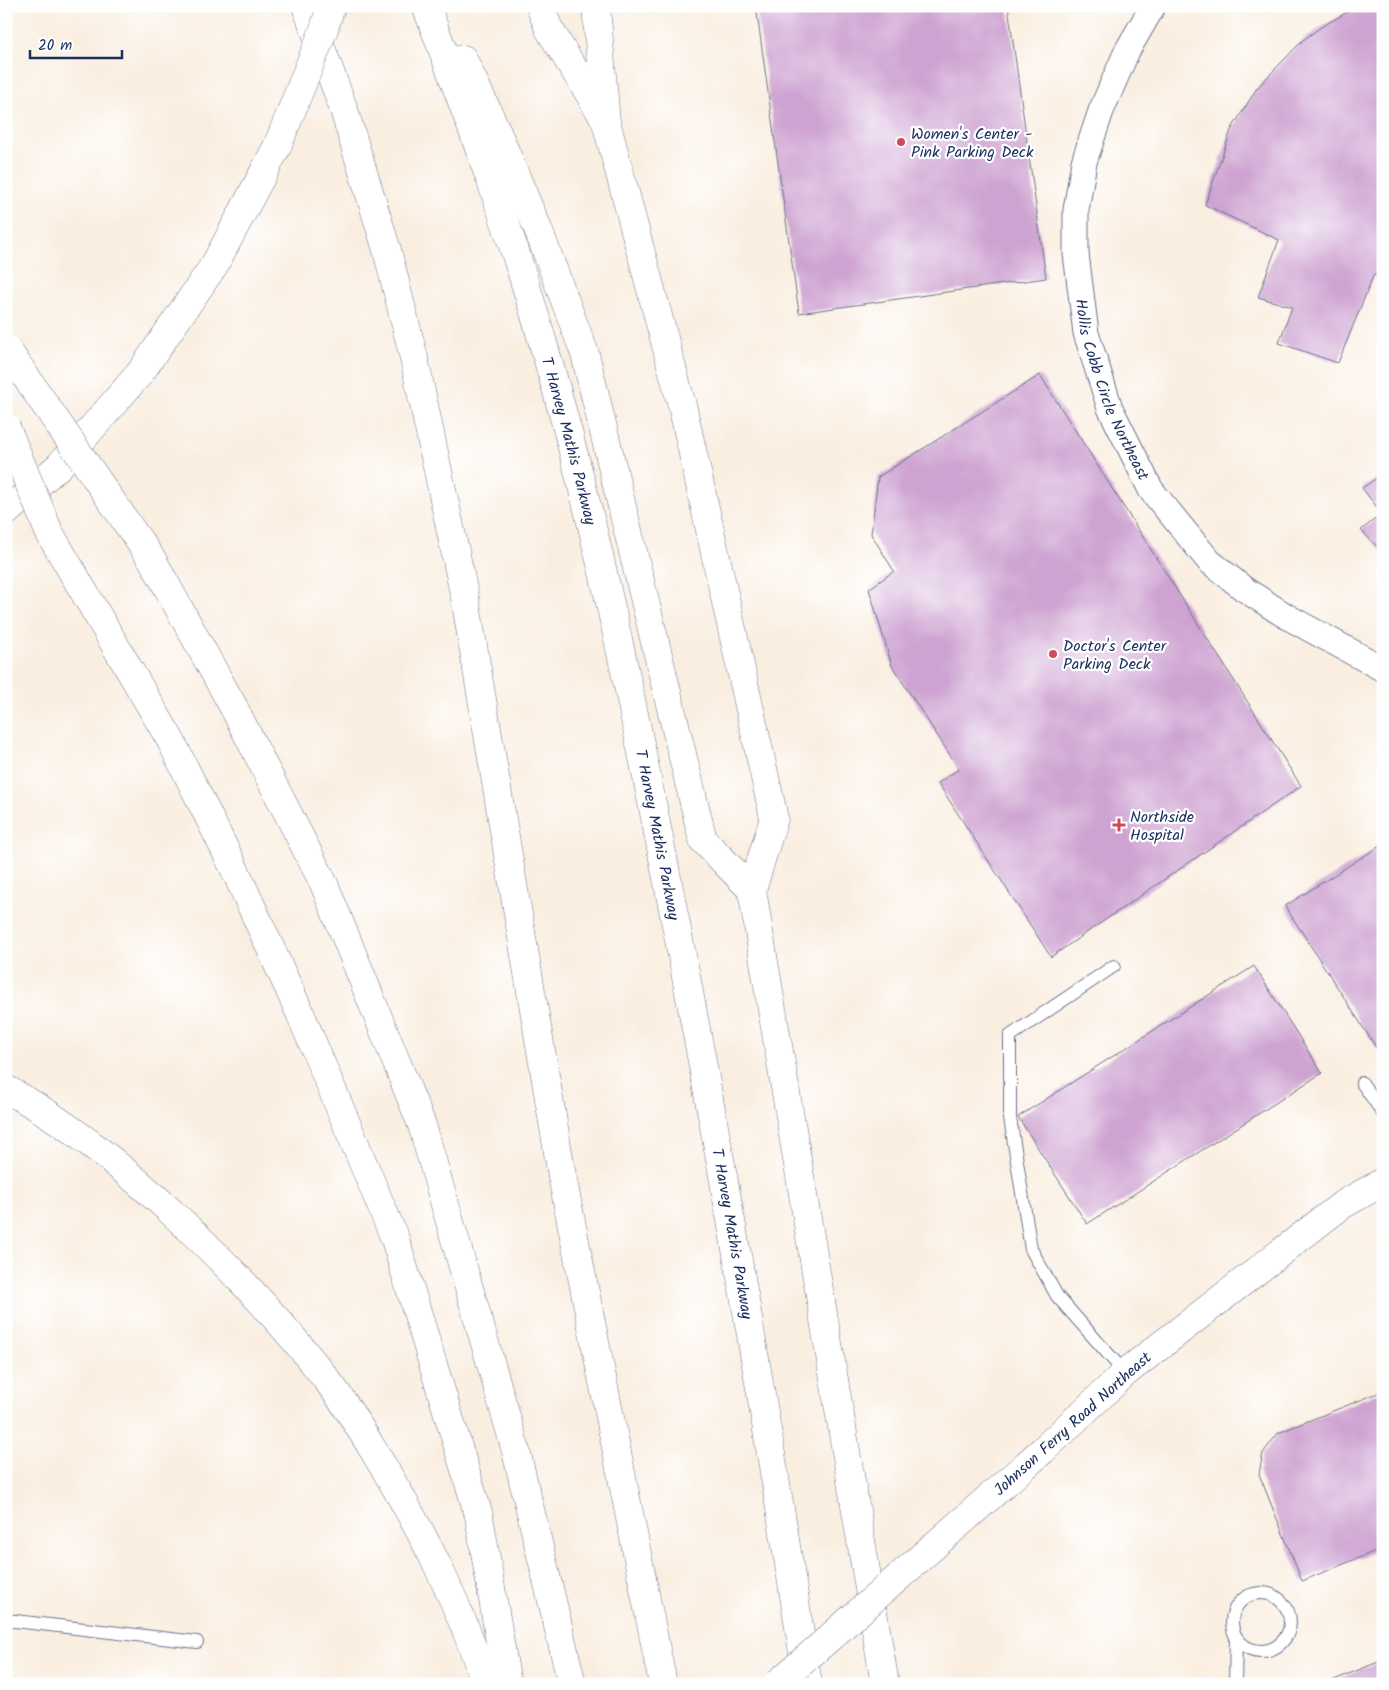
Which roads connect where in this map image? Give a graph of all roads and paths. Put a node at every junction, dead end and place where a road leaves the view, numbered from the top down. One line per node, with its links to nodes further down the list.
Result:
1 (306, 6): 28 (main road)
2 (331, 6): 12 (main road, bridge)
3 (426, 6): 30 (main road, T Harvey Mathis Parkway)
4 (438, 6): 15 (main road)
5 (540, 6): 8 (main road)
6 (596, 6): 8 (main road)
7 (1153, 6): 14 (street, Hollis Cobb Circle Northeast)
8 (606, 122): 15 (main road)
9 (6, 348): 27 (main road, bridge)
10 (6, 426): 13 (main road, bridge)
11 (6, 479): 13 (main road, bridge)
12 (6, 512)
13 (49, 532): 26 (main road, bridge)
14 (1383, 669)
15 (752, 890): 31 (main road)
16 (1114, 966): 21 (lane)
17 (1362, 1083): 19 (lane)
18 (6, 1089): 25 (main road)
19 (1383, 1113)
20 (1383, 1182): 21 (main road, Johnson Ferry Road Northeast)
21 (1124, 1373): 29 (main road, Johnson Ferry Road Northeast, bridge)
22 (6, 1620): 24 (lane)
23 (1236, 1637): 23 (lane); 32 (lane)
24 (197, 1642)
25 (486, 1684)
26 (507, 1684)
27 (572, 1684)
28 (663, 1684)
29 (777, 1684)
30 (808, 1684)
31 (885, 1684)
32 (1235, 1684)

